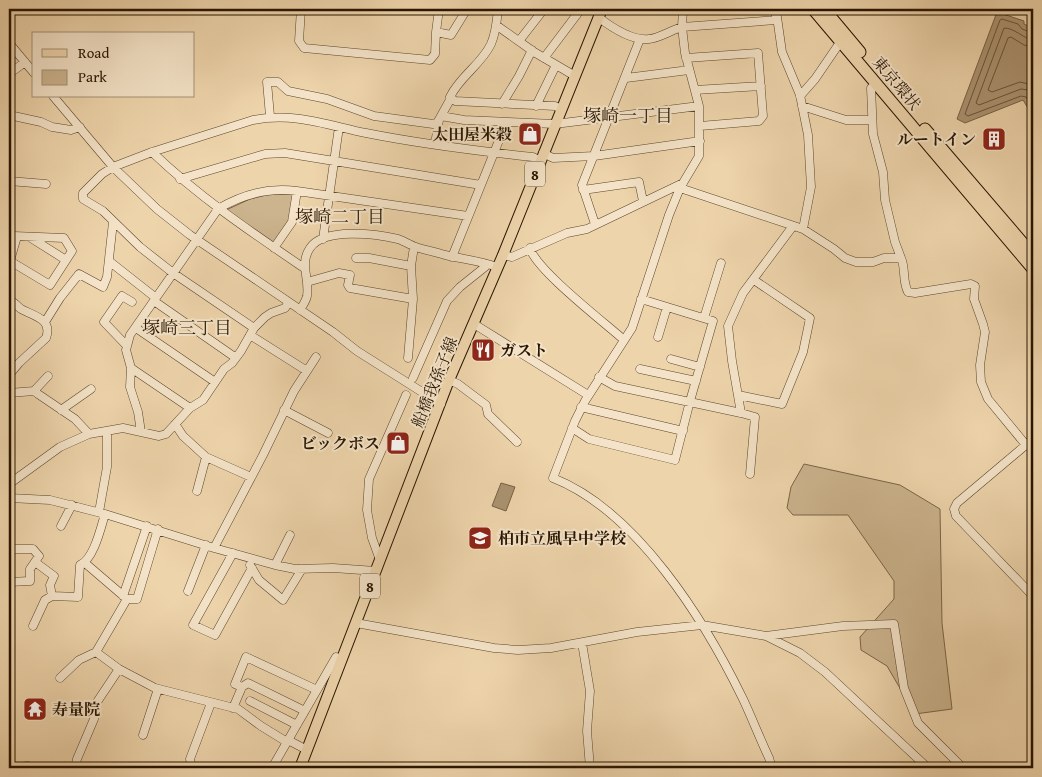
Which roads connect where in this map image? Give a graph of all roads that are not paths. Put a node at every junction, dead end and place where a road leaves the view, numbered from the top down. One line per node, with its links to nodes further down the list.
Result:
1 (301, 9): 15 (street)
2 (439, 9): 15 (street)
3 (467, 9): 15 (street)
4 (498, 9): 13 (street)
5 (544, 9): 17 (street)
6 (581, 9): 21 (street)
7 (683, 9): 14 (street)
8 (773, 9): 12 (street)
9 (813, 9): 18 (highway, 東京環状)
10 (824, 9): 82 (highway, 東京環状)
11 (600, 11): 16 (street); 28 (main road, 船橋我孫子線 / 8)
12 (777, 20): 14 (street); 33 (street)
13 (496, 25): 17 (street); 35 (street)
14 (682, 27): 16 (street); 22 (street)
15 (436, 32)
16 (640, 39): 29 (street)
17 (519, 41): 20 (street)
18 (840, 41): 30 (highway, 東京環状); 33 (street)
19 (9, 43): 23 (street)
20 (532, 50): 21 (street); 36 (street)
21 (544, 58): 24 (street)
22 (686, 58): 25 (street); 31 (street)
23 (25, 62): 26 (street); 27 (street)
24 (556, 65): 28 (street); 37 (street)
25 (689, 70): 29 (street); 32 (street)
26 (32, 71)
27 (9, 74)
28 (574, 76): 40 (main road, 船橋我孫子線 / 8)
29 (626, 78): 43 (street)
30 (876, 83): 45 (street); 94 (highway, 東京環状)
31 (761, 86): 32 (street); 48 (street)
32 (695, 90): 38 (street)
33 (800, 96): 39 (street)
34 (55, 98): 49 (street)
35 (451, 98): 36 (street); 44 (street)
36 (502, 104): 37 (street)
37 (536, 106): 40 (street)
38 (699, 106): 43 (street); 48 (street)
39 (802, 106): 45 (street); 73 (street)
40 (561, 109): 47 (main road, 船橋我孫子線 / 8)
41 (9, 115): 49 (street)
42 (270, 116): 44 (street); 50 (street); 53 (street)
43 (608, 117): 47 (street); 55 (street)
44 (440, 118): 46 (street); 52 (street)
45 (872, 120): 85 (street)
46 (506, 123): 47 (street); 54 (street)
47 (555, 124): 56 (main road, 船橋我孫子線 / 8)
48 (700, 126): 51 (street)
49 (80, 127): 58 (street)
50 (339, 127): 52 (street); 57 (street)
51 (700, 142): 55 (street); 63 (street)
52 (435, 144): 54 (street)
53 (152, 152): 58 (street); 59 (street)
54 (495, 153): 56 (street); 62 (street)
55 (594, 156): 56 (street); 65 (street)
56 (542, 157): 81 (main road, 船橋我孫子線 / 8)
57 (334, 161): 59 (street); 62 (street); 66 (street)
58 (113, 167): 70 (street); 77 (street)
59 (180, 179): 68 (street)
60 (9, 181): 61 (street)
61 (46, 184)
62 (481, 185): 69 (street)
63 (682, 186): 67 (street); 72 (street); 103 (street)
64 (297, 190): 66 (street); 68 (street); 79 (street)
65 (583, 190): 67 (street); 71 (street)
66 (329, 195): 69 (street); 76 (street)
67 (642, 201): 71 (street)
68 (218, 209): 77 (street); 79 (street)
69 (468, 216): 83 (street)
70 (113, 222): 87 (street); 95 (street)
71 (595, 224): 80 (street)
72 (793, 226): 73 (street); 96 (street)
73 (803, 229): 85 (street)
74 (12, 236): 75 (street); 88 (street)
75 (30, 237): 86 (street); 86 (street)
76 (323, 239): 78 (street); 93 (street)
77 (196, 240): 95 (street); 105 (street)
78 (414, 247): 83 (street); 91 (street)
79 (274, 248): 93 (street)
80 (530, 248): 81 (street); 114 (street)
81 (503, 255): 92 (main road, 船橋我孫子線 / 8)
82 (1033, 255)
83 (452, 257): 90 (street)
84 (356, 258): 91 (street)
85 (901, 258): 153 (street)
86 (66, 260): 98 (street)
87 (108, 261): 99 (street); 101 (street)
88 (9, 263): 98 (street)
89 (721, 263): 108 (street)
90 (485, 264): 92 (street); 127 (street)
91 (411, 266): 102 (street)
92 (497, 267): 110 (main road, 船橋我孫子線 / 8)
93 (304, 268): 97 (street)
94 (1033, 269)
95 (173, 273): 101 (street); 112 (street)
96 (754, 280): 136 (street); 136 (street)
97 (306, 282): 102 (street); 107 (street)
98 (50, 285): 99 (street)
99 (64, 294): 109 (street)
100 (9, 298): 109 (street)
101 (155, 299): 111 (street); 117 (street)
102 (413, 299): 118 (street)
103 (641, 299): 106 (street); 114 (street)
104 (132, 302): 115 (street)
105 (289, 302): 107 (street); 112 (street)
106 (667, 307): 108 (street); 113 (street)
107 (300, 310): 138 (street)
108 (704, 318): 120 (street)
109 (45, 322): 124 (street)
110 (474, 324): 128 (main road, 船橋我孫子線 / 8); 135 (street)
111 (136, 328): 115 (street); 130 (street)
112 (252, 332): 117 (street); 123 (street)
113 (658, 336)
114 (624, 340): 126 (street)
115 (127, 346): 121 (street)
116 (316, 357): 123 (street)
117 (236, 358): 130 (street)
118 (408, 358)
119 (671, 359): 120 (street)
120 (700, 367): 129 (street)
121 (131, 368): 139 (street); 148 (street)
122 (640, 369): 129 (street)
123 (307, 371): 142 (street)
124 (9, 375)
125 (48, 376): 132 (street)
126 (599, 377): 135 (street); 137 (street)
127 (413, 378)
128 (450, 380): 138 (main road, 船橋我孫子線 / 8); 152 (street)
129 (696, 381): 137 (street)
130 (215, 382): 139 (street)
131 (91, 389): 141 (street)
132 (34, 392): 133 (street); 141 (street)
133 (9, 393)
134 (406, 395): 170 (street)
135 (588, 395): 140 (street)
136 (738, 395): 143 (street)
137 (690, 402): 143 (street); 147 (street)
138 (440, 404): 170 (main road, 船橋我孫子線 / 8)
139 (190, 408): 144 (street)
140 (582, 408): 145 (street); 147 (street)
141 (61, 410): 150 (street)
142 (284, 410): 149 (street); 156 (street)
143 (741, 412): 155 (street)
144 (175, 424): 148 (street); 154 (street)
145 (572, 428): 147 (street); 183 (street)
146 (107, 431): 148 (street); 150 (street); 161 (street)
147 (683, 431)
148 (141, 432)
149 (328, 433)
150 (89, 434): 157 (street)
151 (1033, 438): 153 (street)
152 (517, 442)
153 (1026, 445): 180 (street)
154 (206, 457): 156 (street); 158 (street)
155 (750, 474)
156 (251, 478): 166 (street)
157 (9, 484)
158 (197, 492)
159 (9, 498): 160 (street)
160 (72, 505): 161 (street); 162 (street)
161 (102, 513): 163 (street); 172 (street)
162 (61, 526)
163 (147, 526): 164 (street); 181 (street)
164 (158, 529): 166 (street); 181 (street)
165 (290, 535): 173 (street)
166 (210, 546): 168 (street); 178 (street)
167 (9, 549): 171 (street)
168 (233, 553): 169 (street); 174 (street)
169 (245, 557): 173 (street); 174 (street)
170 (380, 560): 176 (main road, 船橋我孫子線 / 8)
171 (35, 562): 177 (street); 179 (street)
172 (85, 563): 179 (street); 181 (street)
173 (275, 565): 175 (street)
174 (252, 568): 175 (street)
175 (302, 569): 176 (street)
176 (376, 571): 182 (main road, 船橋我孫子線 / 8)
177 (9, 582)
178 (188, 591)
179 (52, 596): 184 (street)
180 (1033, 596)
181 (125, 597): 187 (street)
182 (356, 623): 186 (street); 188 (main road, 船橋我孫子線 / 8)
183 (702, 625): 185 (street); 186 (street); 209 (street)
184 (33, 626)
185 (766, 636): 210 (street); 211 (street)
186 (582, 643): 208 (street)
187 (96, 652): 189 (street); 190 (street)
188 (342, 659): 193 (street); 201 (main road, 船橋我孫子線 / 8)
189 (119, 669): 192 (street); 204 (street)
190 (60, 678)
191 (242, 687): 193 (street); 196 (street); 197 (street)
192 (158, 689): 195 (street); 199 (street)
193 (317, 690): 197 (street)
194 (250, 701): 198 (street)
195 (211, 703): 196 (street); 205 (street)
196 (233, 708): 200 (street)
197 (305, 711): 198 (street)
198 (297, 725): 200 (street)
199 (143, 735)
200 (288, 741): 201 (street); 206 (street)
201 (307, 750): 207 (main road, 船橋我孫子線 / 8)
202 (9, 768): 203 (street)
203 (31, 768)
204 (75, 768)
205 (192, 768)
206 (272, 768)
207 (300, 768)
208 (590, 768)
209 (772, 768)
210 (928, 768)
211 (963, 768)

